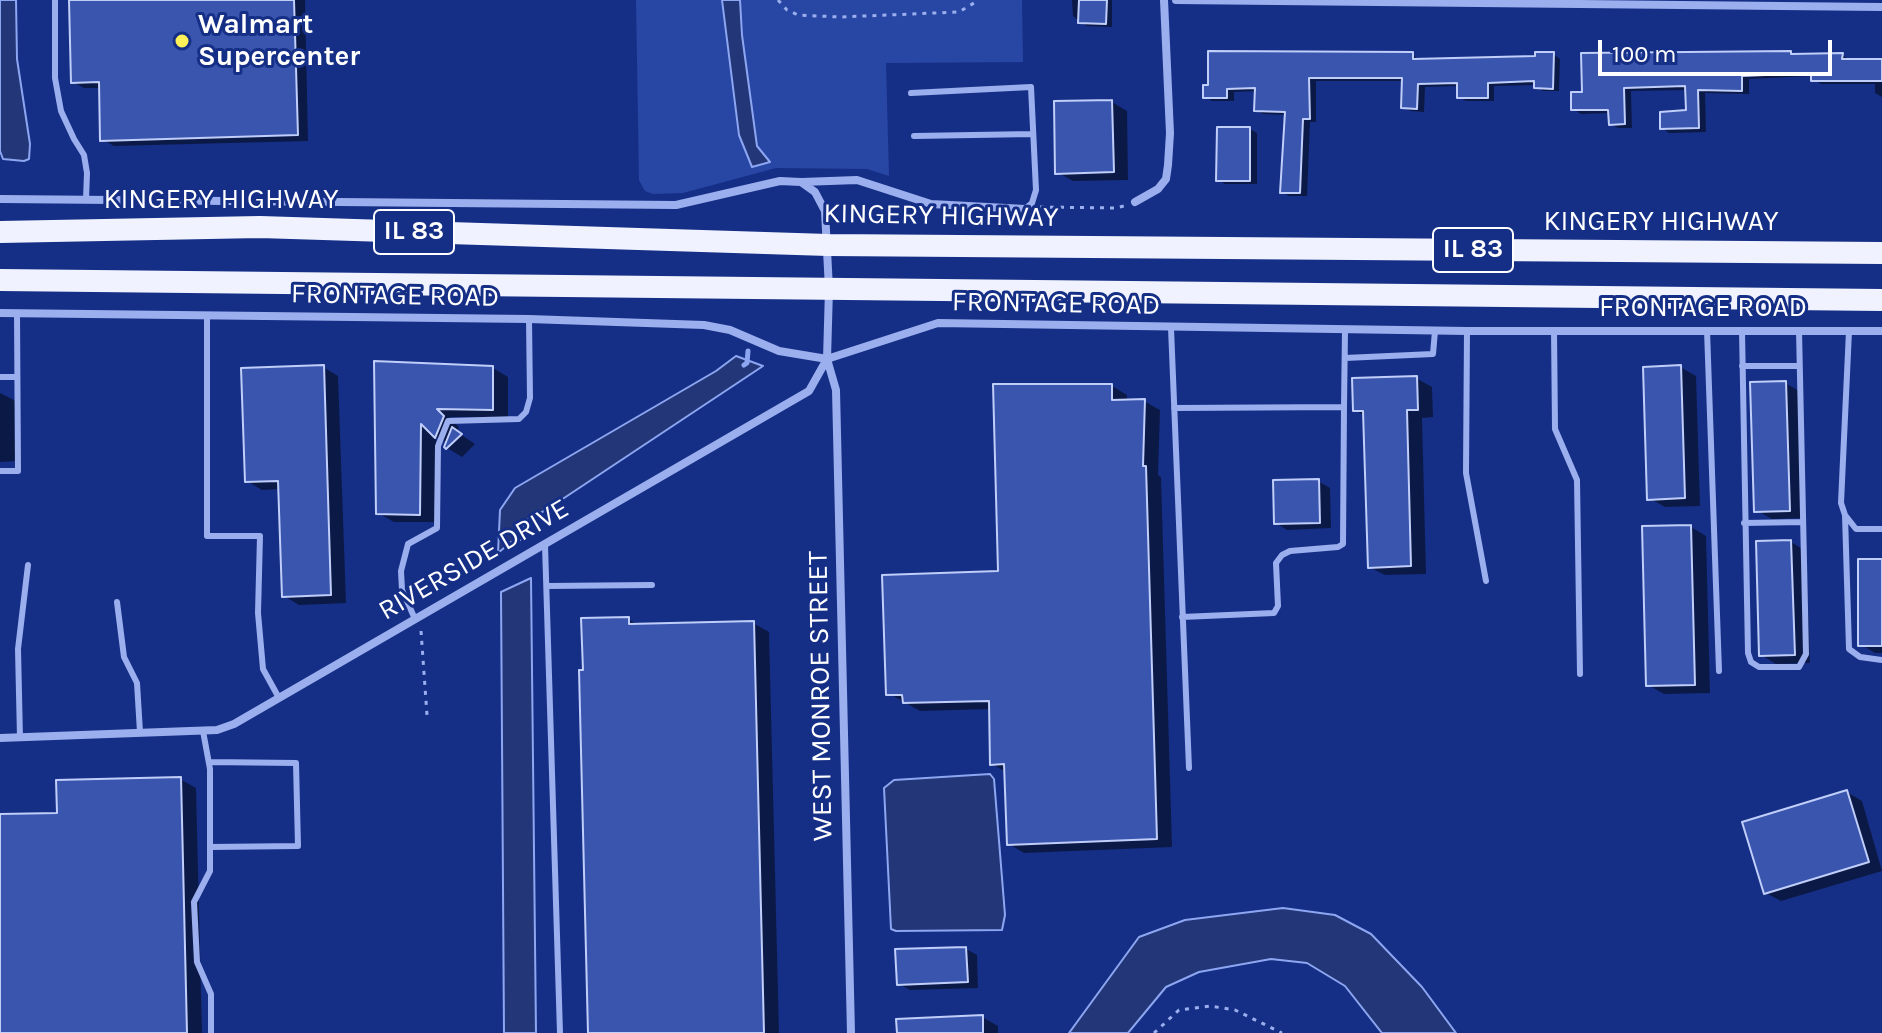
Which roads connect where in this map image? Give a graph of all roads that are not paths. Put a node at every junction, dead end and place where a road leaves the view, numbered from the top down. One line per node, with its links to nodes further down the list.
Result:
1 (55, 0): 10 (lane)
2 (1164, 0): 11 (street)
3 (1176, 0): 4 (street)
4 (1882, 7)
5 (911, 93): 6 (lane)
6 (1033, 134): 7 (lane); 12 (lane)
7 (914, 136)
8 (801, 182): 10 (street); 12 (street); 14 (street)
9 (0, 199): 10 (street)
10 (86, 199)
11 (1135, 202)
12 (1025, 209)
13 (0, 232): 14 (highway, KINGERY HIGHWAY / IL 83)
14 (828, 245): 15 (highway, KINGERY HIGHWAY / IL 83); 17 (street)
15 (1882, 253)
16 (0, 280): 17 (highway, IL 83)
17 (829, 289): 18 (highway, IL 83); 34 (street)
18 (1882, 300)
19 (0, 313): 20 (street, FRONTAGE ROAD)
20 (17, 313): 21 (street, FRONTAGE ROAD); 38 (lane)
21 (207, 316): 22 (street, FRONTAGE ROAD); 57 (lane)
22 (529, 319): 34 (street, FRONTAGE ROAD); 53 (lane)
23 (1171, 328): 24 (street, FRONTAGE ROAD); 34 (street, FRONTAGE ROAD); 40 (lane)
24 (1345, 330): 29 (street, FRONTAGE ROAD); 33 (lane)
25 (1554, 330): 26 (street, FRONTAGE ROAD); 30 (street, FRONTAGE ROAD); 56 (lane)
26 (1707, 330): 27 (street, FRONTAGE ROAD); 55 (lane)
27 (1742, 330): 28 (street, FRONTAGE ROAD); 35 (lane)
28 (1799, 330): 31 (street, FRONTAGE ROAD); 36 (lane)
29 (1435, 331): 30 (street, FRONTAGE ROAD); 33 (lane)
30 (1467, 331): 48 (lane)
31 (1849, 331): 32 (street, FRONTAGE ROAD); 42 (lane)
32 (1882, 331)
33 (1345, 358): 39 (lane)
34 (827, 359): 46 (street, RIVERSIDE DRIVE); 67 (street, WEST MONROE STREET)
35 (1742, 366): 36 (lane); 44 (lane)
36 (1799, 366): 43 (lane)
37 (0, 377): 38 (lane)
38 (17, 377): 41 (lane)
39 (1344, 406): 40 (lane); 52 (lane)
40 (1174, 408): 52 (lane)
41 (0, 471)
42 (1845, 515): 45 (lane); 54 (lane)
43 (1803, 522): 44 (lane); 44 (lane)
44 (1744, 523)
45 (1882, 529)
46 (545, 545): 50 (lane); 53 (street, RIVERSIDE DRIVE)
47 (28, 565): 61 (lane)
48 (1486, 581)
49 (652, 585): 50 (lane)
50 (547, 586): 66 (lane)
51 (117, 602): 59 (lane)
52 (1182, 617): 63 (lane)
53 (417, 618): 57 (street, RIVERSIDE DRIVE)
54 (1882, 660)
55 (1719, 671)
56 (1580, 674)
57 (279, 698): 58 (street, RIVERSIDE DRIVE)
58 (203, 731): 59 (street, RIVERSIDE DRIVE); 62 (lane)
59 (140, 732): 61 (street, RIVERSIDE DRIVE)
60 (0, 738): 61 (street, RIVERSIDE DRIVE)
61 (20, 738)
62 (209, 762): 64 (lane); 64 (lane)
63 (1189, 768)
64 (210, 847): 65 (lane)
65 (211, 1033)
66 (560, 1033)
67 (851, 1033)

